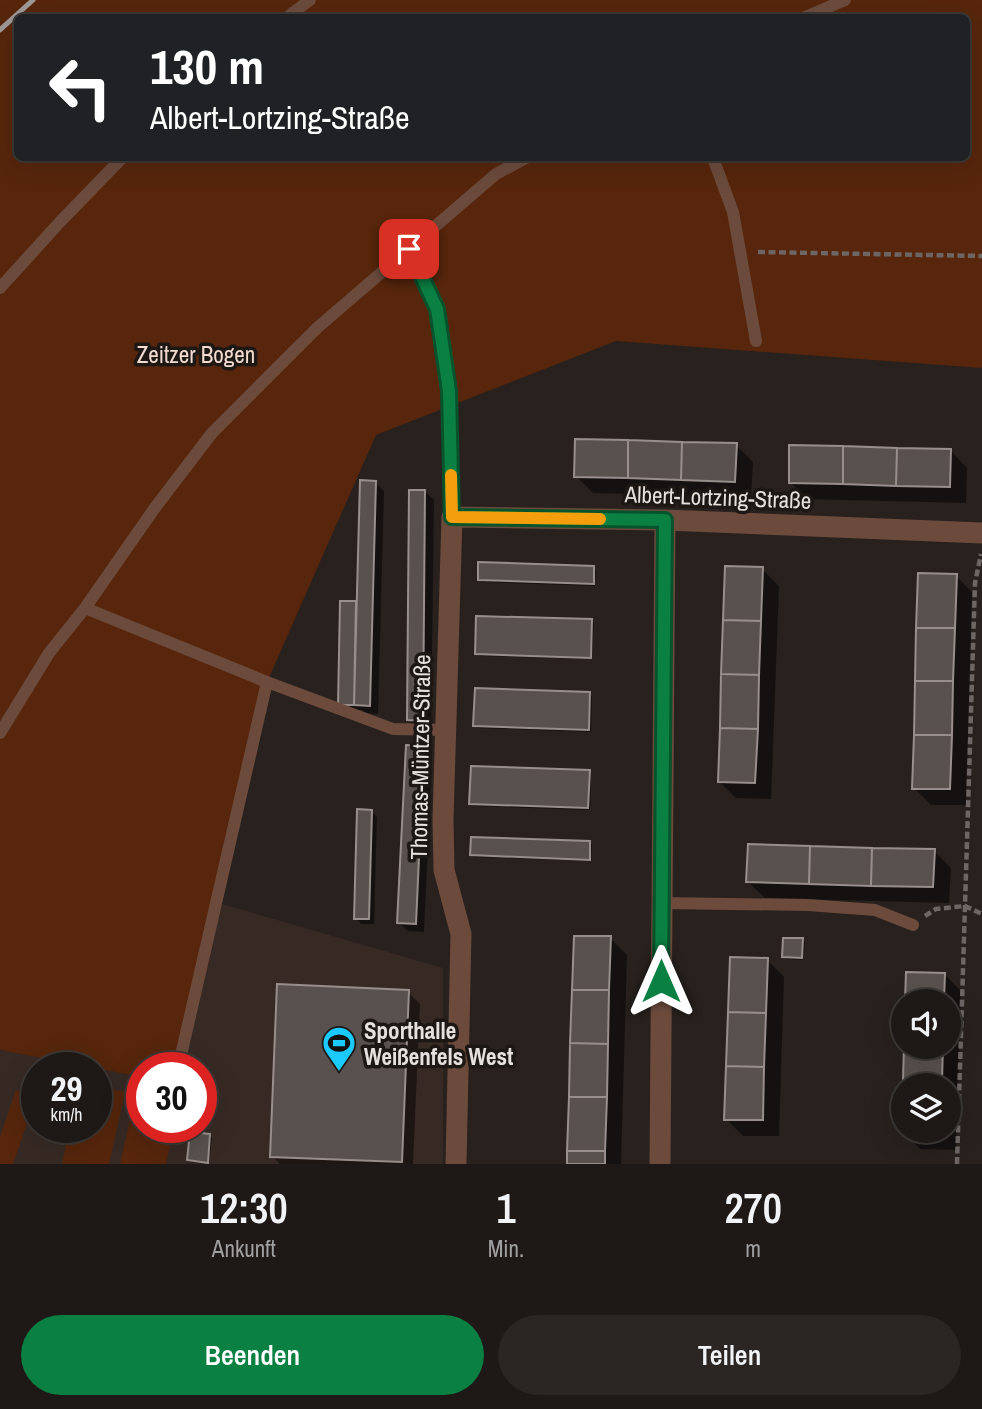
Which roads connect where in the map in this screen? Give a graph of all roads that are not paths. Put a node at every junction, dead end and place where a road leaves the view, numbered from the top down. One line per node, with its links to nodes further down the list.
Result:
1 (310, 0): 3 (lane)
2 (845, 0): 4 (lane)
3 (291, 14)
4 (812, 14)
5 (119, 161): 9 (lane)
6 (520, 161): 8 (lane)
7 (714, 161): 10 (lane)
8 (409, 249): 11 (lane); 14 (lane)
9 (0, 288)
10 (756, 341)
11 (452, 517): 12 (street, Albert-Lortzing-Straße); 16 (street, Thomas-Müntzer-Straße)
12 (665, 520): 13 (street, Albert-Lortzing-Straße); 18 (street)
13 (982, 533)
14 (85, 608): 15 (lane); 17 (lane)
15 (267, 682): 16 (lane); 20 (lane)
16 (447, 730): 21 (street, Thomas-Müntzer-Straße)
17 (0, 733)
18 (661, 903): 19 (lane); 22 (street)
19 (913, 925)
20 (182, 1052)
21 (456, 1164)
22 (660, 1164)

